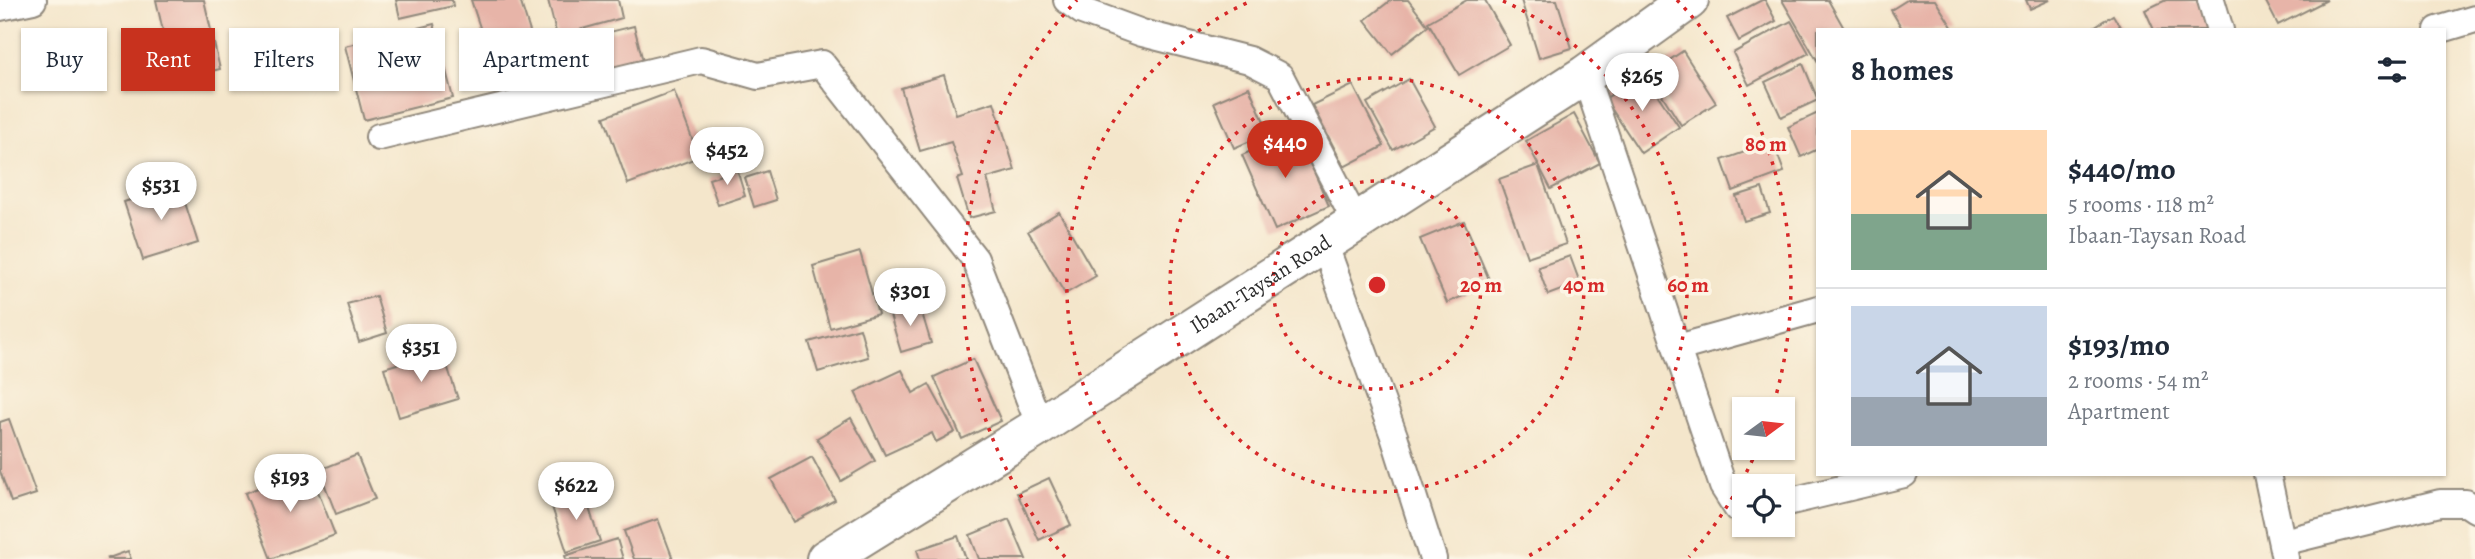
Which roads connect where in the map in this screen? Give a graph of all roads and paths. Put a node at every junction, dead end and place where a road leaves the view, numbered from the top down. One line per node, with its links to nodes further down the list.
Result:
1 (33, 0): 5 (street)
2 (1067, 0): 11 (street)
3 (1689, 0): 9 (main road, Ibaan-Taysan Road)
4 (2211, 0): 7 (street)
5 (0, 8)
6 (2475, 19): 8 (street)
7 (2219, 28)
8 (2445, 28)
9 (1585, 75): 11 (main road, Ibaan-Taysan Road); 14 (street)
10 (379, 137): 15 (street)
11 (1356, 222): 12 (main road, Ibaan-Taysan Road)
12 (1324, 243): 15 (main road, Ibaan-Taysan Road); 23 (street)
13 (1816, 310): 14 (street)
14 (1678, 348): 18 (street)
15 (1040, 426): 22 (main road, Ibaan-Taysan Road)
16 (1896, 476): 19 (street)
17 (2267, 476): 21 (street)
18 (1732, 500)
19 (1795, 500)
20 (2475, 509): 21 (street)
21 (2284, 551)
22 (826, 559)
23 (1433, 559)

